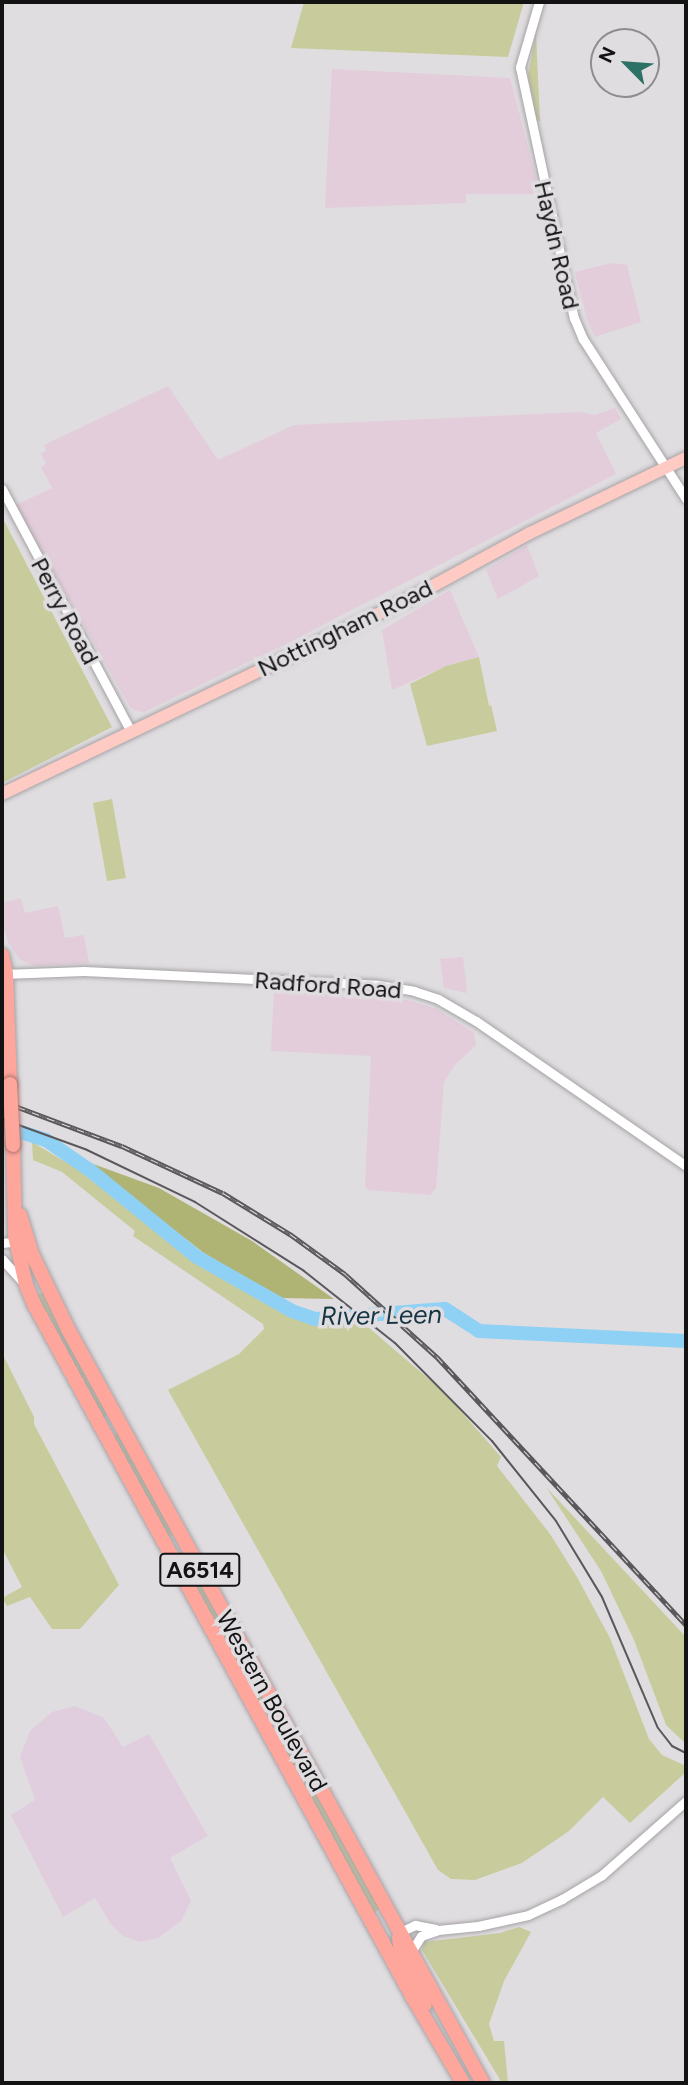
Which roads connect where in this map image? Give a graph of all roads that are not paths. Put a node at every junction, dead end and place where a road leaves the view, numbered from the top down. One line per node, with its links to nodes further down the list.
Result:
1 (539, 2): 3 (street, Haydn Road)
2 (686, 458): 3 (main road, Nottingham Road)
3 (667, 466): 5 (street, Haydn Road); 6 (main road, Nottingham Road)
4 (2, 489): 6 (street, Perry Road)
5 (686, 499)
6 (131, 732): 7 (main road, Nottingham Road)
7 (2, 794)
8 (2, 955): 9 (highway, A6514)
9 (4, 974): 10 (highway, A6514); 11 (street, Radford Road)
10 (3, 1007): 12 (highway, Western Boulevard / A6514, bridge)
11 (686, 1166)
12 (16, 1200): 13 (highway, Western Boulevard / A6514); 16 (highway, Western Boulevard / A6514)
13 (8, 1239): 15 (highway, Western Boulevard / A6514)
14 (2, 1259): 15 (street, Western Boulevard)
15 (26, 1286): 17 (highway, Western Boulevard / A6514)
16 (120, 1421): 17 (highway); 18 (highway, Western Boulevard / A6514)
17 (103, 1431): 19 (highway, Western Boulevard / A6514)
18 (187, 1544): 19 (highway); 20 (highway, Western Boulevard / A6514)
19 (170, 1553): 21 (highway, Western Boulevard / A6514)
20 (287, 1727): 21 (highway); 24 (highway, Western Boulevard / A6514)
21 (269, 1735): 26 (highway, Western Boulevard / A6514)
22 (686, 1801): 23 (street)
23 (438, 1930): 24 (street); 25 (street)
24 (400, 1932): 25 (highway, Western Boulevard / A6514); 26 (highway)
25 (411, 1952): 28 (highway, Western Boulevard / A6514)
26 (432, 2028): 27 (highway, Western Boulevard / A6514)
27 (463, 2083)
28 (483, 2083)

